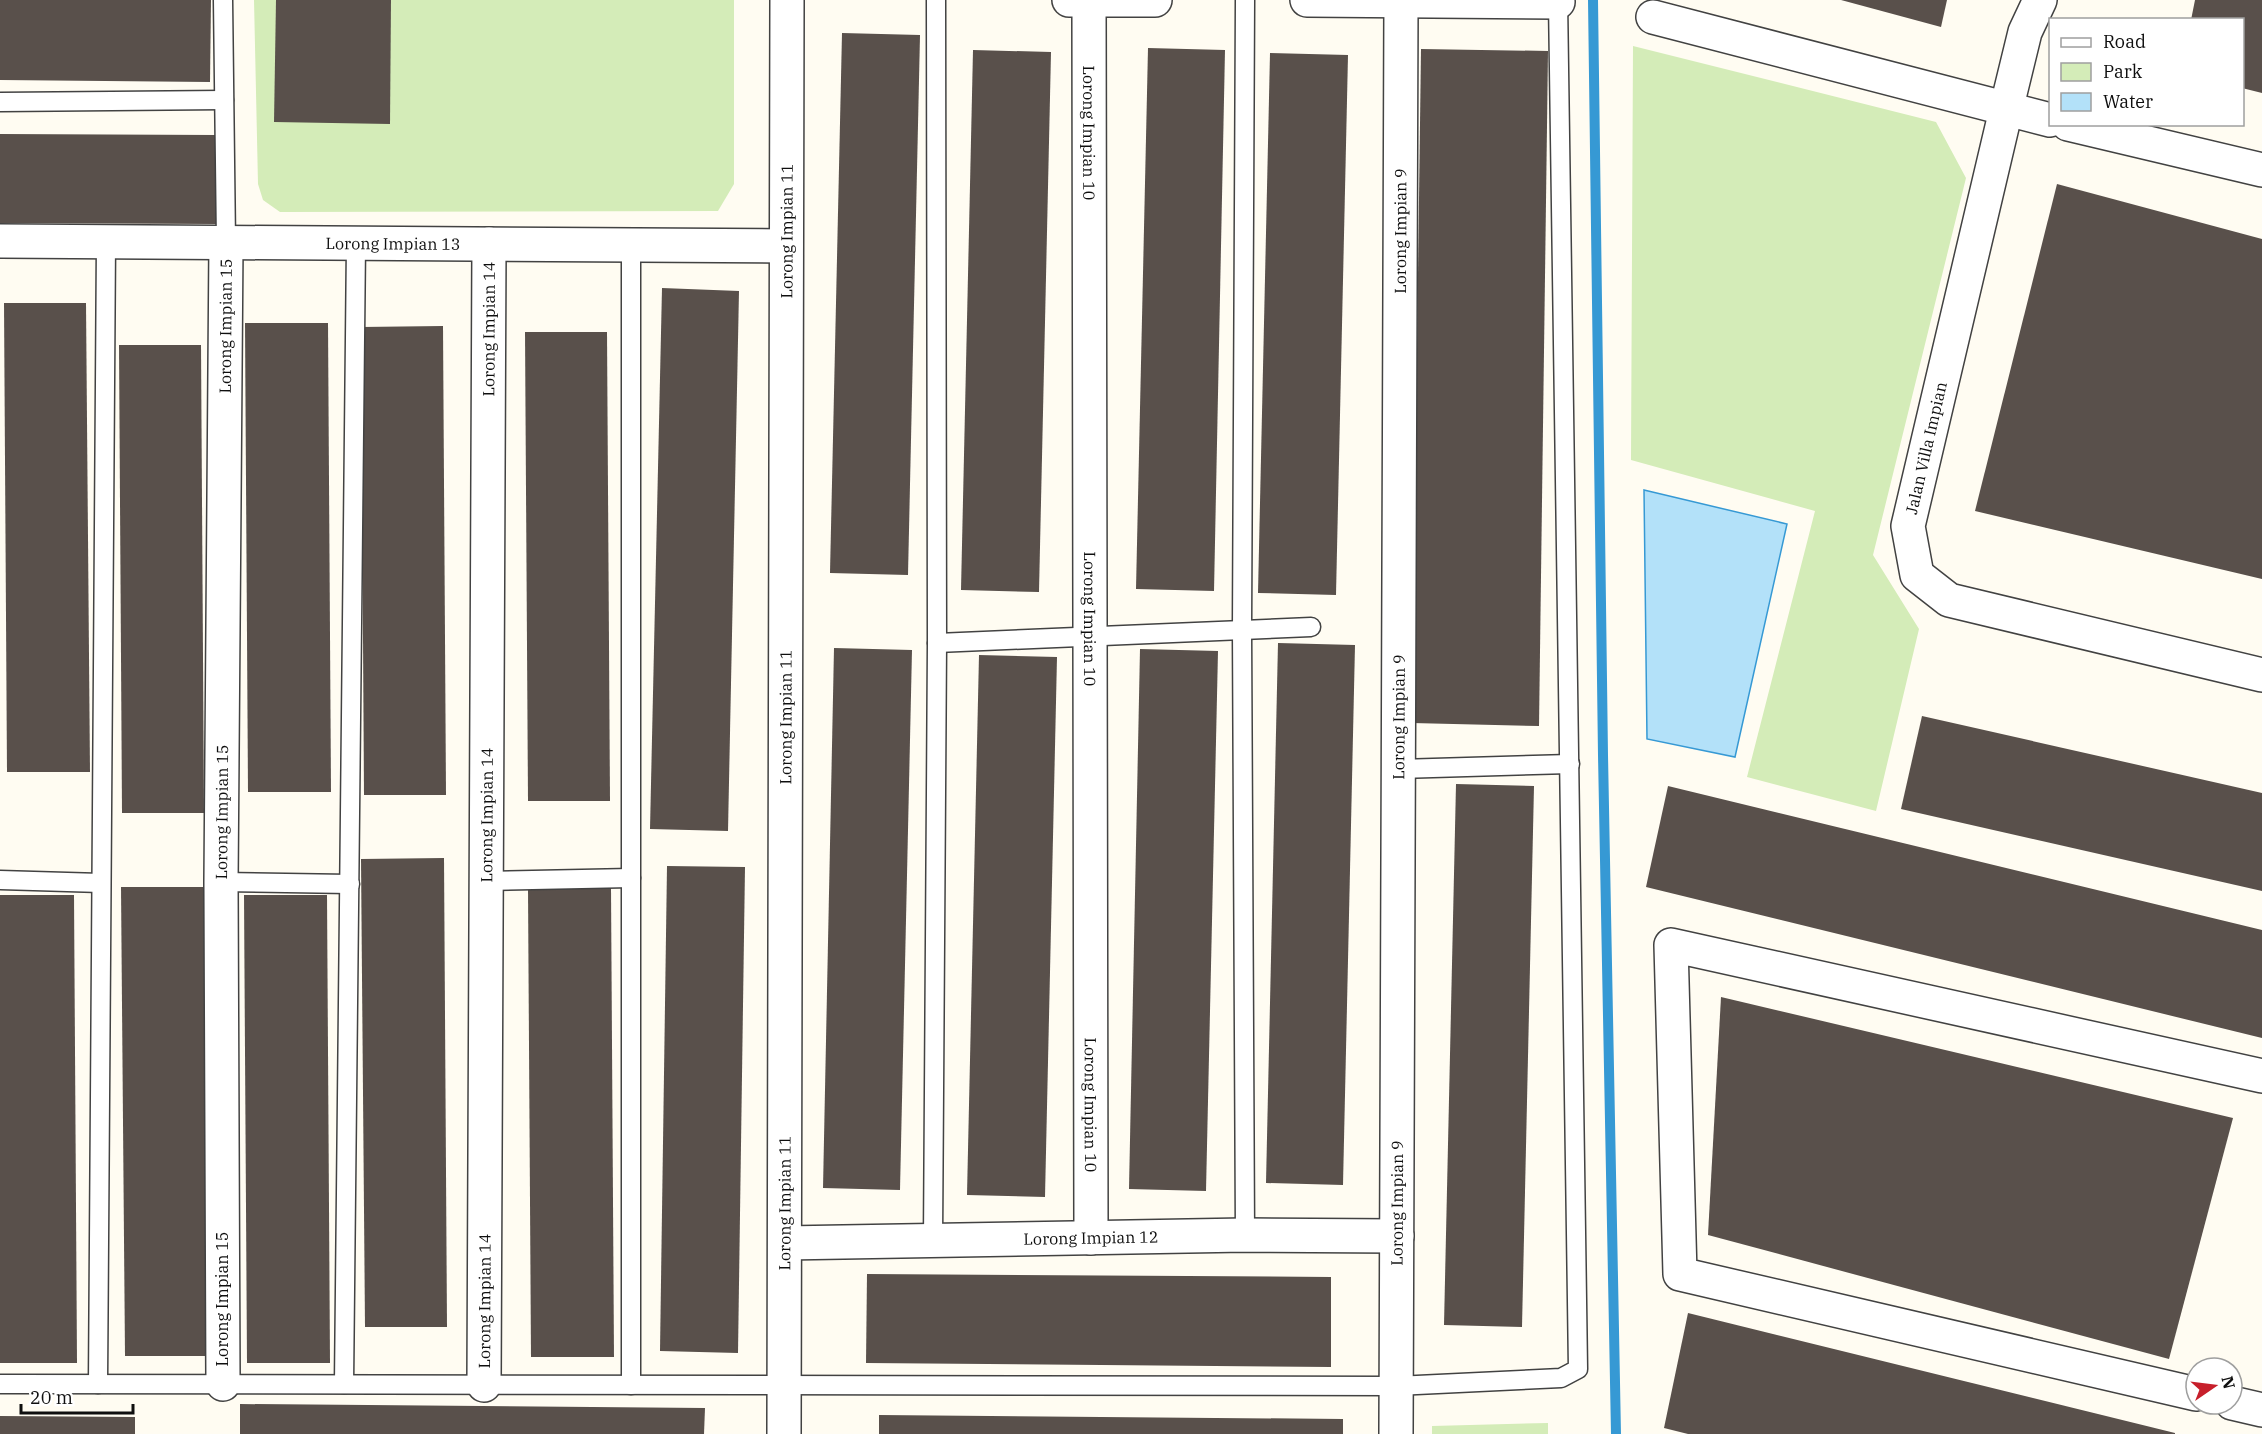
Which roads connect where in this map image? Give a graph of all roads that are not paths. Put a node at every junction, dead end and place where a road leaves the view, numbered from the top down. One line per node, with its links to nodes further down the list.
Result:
1 (223, 0): 14 (lane)
2 (787, 0): 26 (street, Lorong Impian 11)
3 (936, 0): 30 (lane)
4 (1067, 0): 9 (street)
5 (1155, 0): 9 (street)
6 (1245, 0): 28 (lane)
7 (1307, 0): 10 (street)
8 (2040, 0): 12 (street, Jalan Villa Impian)
9 (1089, 1): 29 (street, Lorong Impian 10)
10 (1401, 1): 11 (street); 33 (street, Lorong Impian 9)
11 (1558, 1): 32 (lane)
12 (2026, 16): 16 (street, Jalan Villa Impian)
13 (1653, 17): 16 (street)
14 (224, 100): 15 (lane); 22 (lane)
15 (0, 102)
16 (2006, 110): 17 (street); 31 (street, Jalan Villa Impian)
17 (2049, 120)
18 (2076, 126): 19 (street)
19 (2262, 170)
20 (0, 241): 21 (street, Lorong Impian 13)
21 (106, 241): 22 (street, Lorong Impian 13); 38 (lane)
22 (226, 242): 23 (street, Lorong Impian 13); 37 (street, Lorong Impian 15)
23 (357, 243): 24 (street, Lorong Impian 13); 39 (lane)
24 (489, 244): 25 (street, Lorong Impian 13); 36 (street, Lorong Impian 14)
25 (631, 245): 26 (street, Lorong Impian 13); 34 (lane)
26 (786, 246): 45 (street, Lorong Impian 11)
27 (1311, 627): 28 (lane)
28 (1242, 629): 29 (lane); 41 (lane)
29 (1089, 637): 30 (lane); 43 (street, Lorong Impian 10)
30 (937, 643): 44 (lane)
31 (2262, 675)
32 (1570, 764): 33 (lane); 53 (lane)
33 (1399, 769): 42 (street, Lorong Impian 9)
34 (631, 878): 36 (lane); 51 (lane)
35 (0, 880): 38 (lane)
36 (485, 881): 50 (street, Lorong Impian 14)
37 (221, 882): 39 (lane); 48 (street, Lorong Impian 15)
38 (101, 883): 47 (lane)
39 (350, 884): 49 (lane)
40 (2262, 1076): 54 (street)
41 (1245, 1235): 42 (street, Lorong Impian 12); 43 (street, Lorong Impian 12)
42 (1397, 1236): 53 (street, Lorong Impian 9)
43 (1091, 1238): 44 (street, Lorong Impian 12)
44 (933, 1240): 45 (street, Lorong Impian 12)
45 (784, 1243): 52 (street, Lorong Impian 11)
46 (0, 1384): 47 (lane)
47 (98, 1384): 48 (lane)
48 (223, 1384): 49 (lane)
49 (344, 1384): 50 (lane)
50 (483, 1385): 51 (lane)
51 (631, 1385): 52 (lane)
52 (784, 1385): 53 (lane); 57 (street, Lorong Impian 11)
53 (1396, 1386): 58 (street, Lorong Impian 9)
54 (2184, 1392)
55 (2244, 1406): 56 (street)
56 (2262, 1410)
57 (784, 1434)
58 (1396, 1434)

